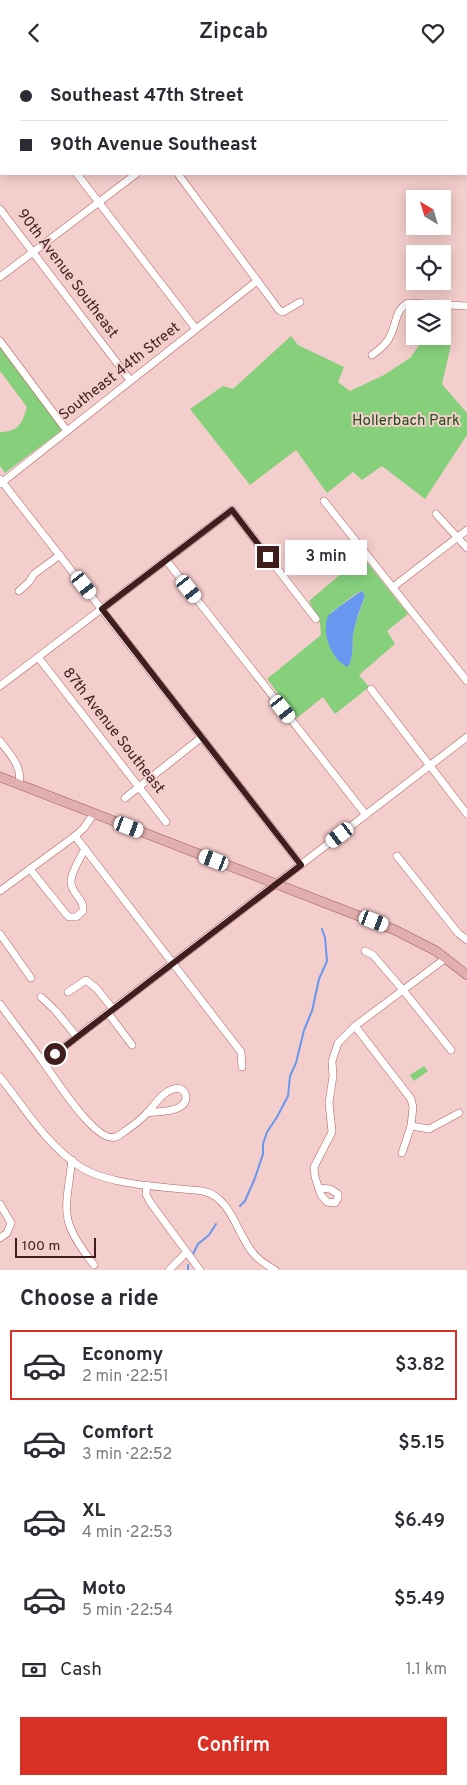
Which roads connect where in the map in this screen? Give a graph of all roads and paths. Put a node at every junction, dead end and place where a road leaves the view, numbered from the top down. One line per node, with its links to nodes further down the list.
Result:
1 (78, 175): 4 (street)
2 (135, 175): 4 (street)
3 (179, 175): 8 (street)
4 (99, 202): 6 (street); 11 (street)
5 (0, 209): 6 (street, 90th Avenue Southeast)
6 (32, 252): 7 (street); 14 (street, 90th Avenue Southeast)
7 (0, 277)
8 (257, 281): 9 (street); 11 (street, Southeast 44th Street)
9 (300, 302)
10 (467, 306): 13 (street)
11 (196, 329): 14 (street, Southeast 44th Street)
12 (0, 341): 15 (street)
13 (372, 355)
14 (130, 380): 15 (street, Southeast 44th Street)
15 (67, 431): 16 (street, Southeast 44th Street)
16 (1, 481): 22 (street)
17 (324, 501): 24 (street)
18 (436, 514): 20 (street)
19 (467, 530): 20 (street)
20 (458, 538): 21 (street); 24 (street)
21 (467, 548)
22 (60, 555): 25 (street); 26 (street)
23 (166, 560): 26 (street); 27 (street); 42 (street)
24 (393, 587): 29 (street)
25 (19, 591)
26 (102, 609): 28 (street); 32 (street)
27 (316, 619)
28 (38, 657): 30 (street); 38 (street, 87th Avenue Southeast)
29 (467, 681)
30 (0, 686)
31 (371, 689): 35 (street)
32 (202, 737): 38 (street); 47 (street)
33 (467, 737): 35 (street)
34 (0, 741): 37 (street)
35 (431, 765): 41 (street); 42 (street)
36 (0, 777): 37 (main road)
37 (19, 785): 40 (main road)
38 (139, 787): 39 (street); 43 (street, 87th Avenue Southeast)
39 (125, 798)
40 (94, 813): 44 (street); 49 (main road)
41 (467, 814)
42 (366, 815): 47 (street)
43 (166, 822)
44 (75, 836): 45 (street); 48 (street)
45 (85, 849): 48 (street); 57 (street)
46 (397, 856): 52 (street)
47 (301, 865): 49 (street)
48 (30, 869): 50 (street)
49 (277, 884): 56 (main road); 57 (street)
50 (0, 891)
51 (0, 935): 53 (street)
52 (467, 940)
53 (3, 945): 55 (street)
54 (365, 951): 61 (street)
55 (16, 958): 58 (street); 60 (street)
56 (446, 958): 59 (main road); 61 (street)
57 (173, 963): 65 (street); 71 (street)
58 (13, 966)
59 (467, 975)
60 (31, 978)
61 (403, 990): 66 (street); 69 (street)
62 (68, 992): 65 (street)
63 (41, 997): 67 (street)
64 (0, 1004): 70 (street)
65 (110, 1011): 67 (street); 68 (street)
66 (355, 1026): 75 (street); 79 (street)
67 (77, 1037): 70 (street)
68 (132, 1045)
69 (451, 1050)
70 (44, 1062): 73 (street)
71 (242, 1067)
72 (0, 1077): 77 (street)
73 (147, 1113): 73 (street)
74 (459, 1113): 75 (street)
75 (411, 1126): 76 (street)
76 (402, 1153)
77 (72, 1160): 78 (street); 83 (street)
78 (147, 1185): 82 (street); 86 (street)
79 (320, 1188)
80 (2, 1207): 81 (street)
81 (0, 1238)
82 (186, 1253): 84 (street); 85 (street)
83 (94, 1265)
84 (169, 1270)
85 (200, 1270)
86 (275, 1270)

